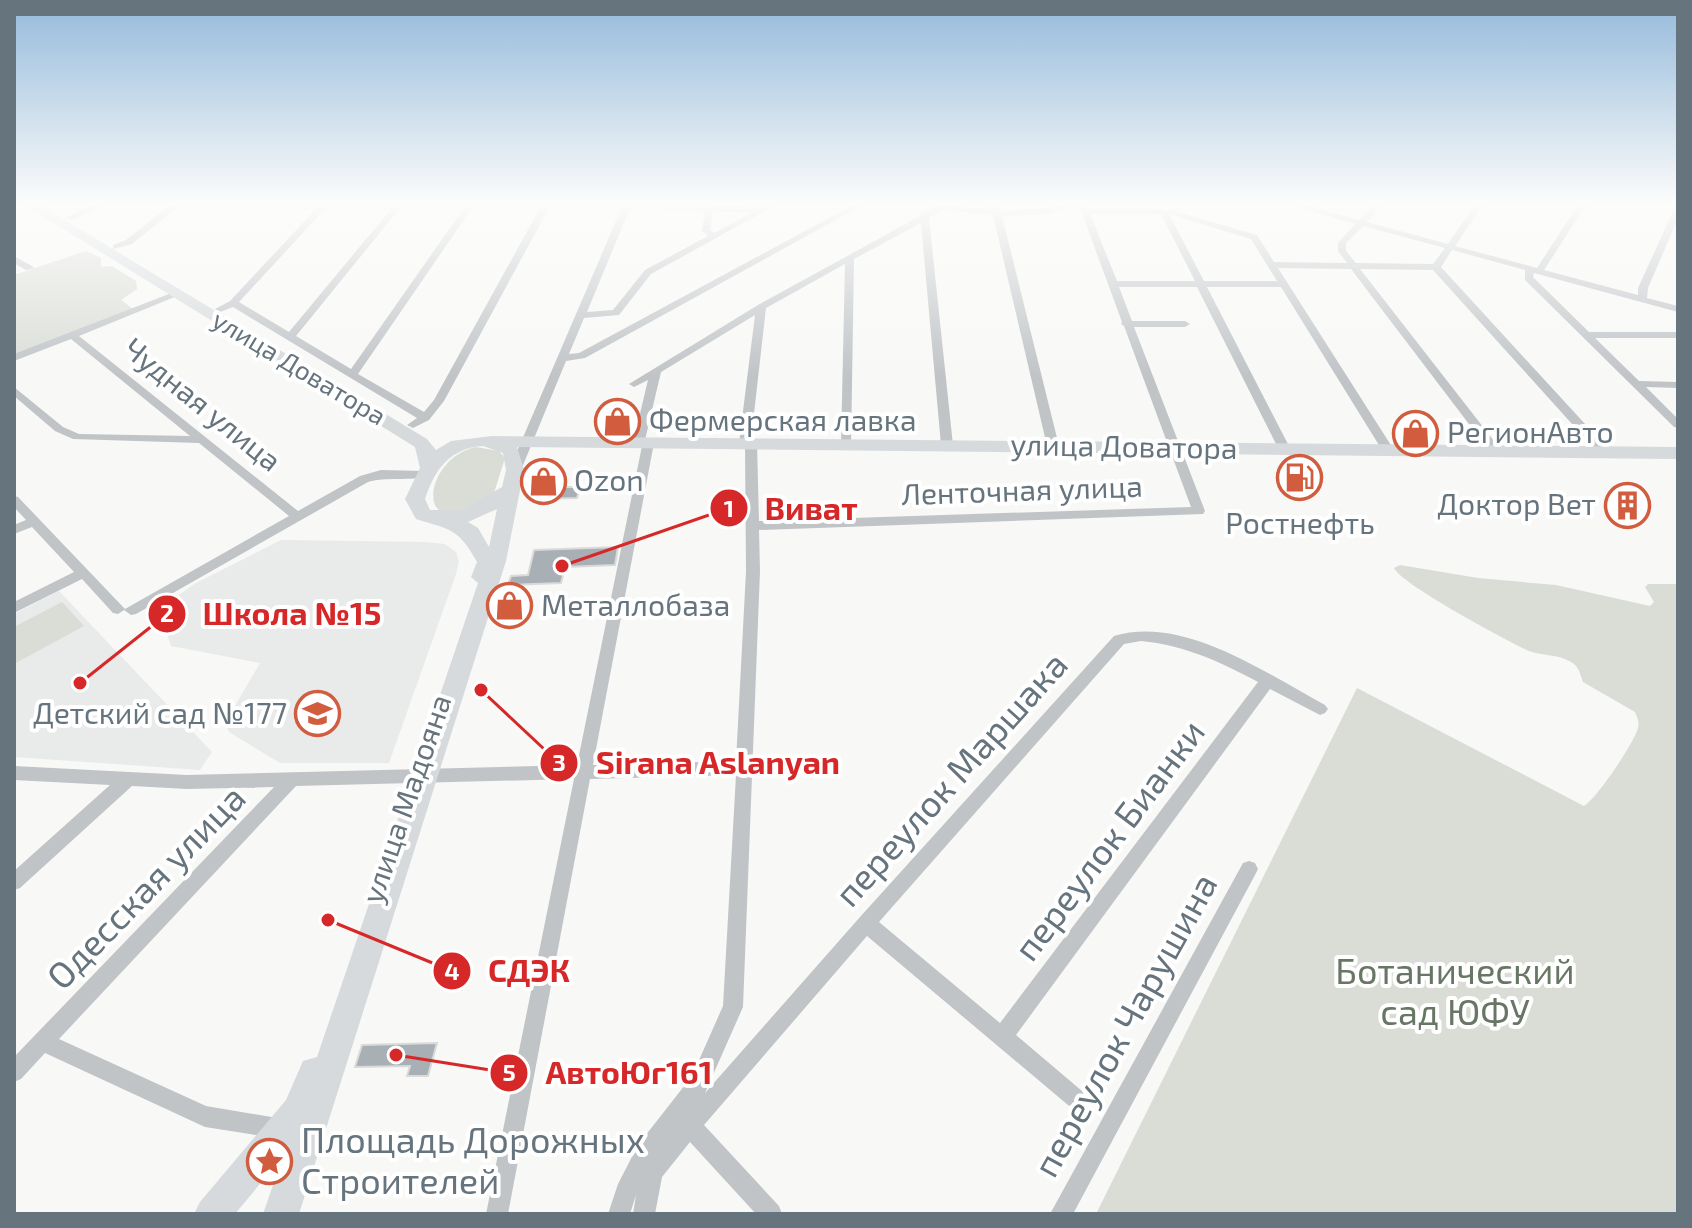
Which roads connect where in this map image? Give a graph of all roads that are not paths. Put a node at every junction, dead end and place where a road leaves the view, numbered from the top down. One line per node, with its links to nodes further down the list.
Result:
1 (20, 262): 26 (street)
2 (125, 262): 31 (main road, улица Доватора)
3 (145, 262): 33 (main road, улица Доватора)
4 (268, 262): 33 (street)
5 (350, 262): 42 (street)
6 (430, 262): 46 (street)
7 (515, 262): 51 (street)
8 (603, 262): 36 (street, улица Мадояна)
9 (667, 262): 36 (street)
10 (753, 262): 44 (street)
11 (841, 262): 34 (street)
12 (850, 262): 60 (street)
13 (929, 262): 61 (street)
14 (1009, 262): 62 (street)
15 (1104, 262): 28 (street)
16 (1189, 262): 29 (street)
17 (1269, 262): 23 (street)
18 (1351, 262): 24 (street)
19 (1438, 262): 25 (street)
20 (1506, 262): 27 (street)
21 (1540, 262): 27 (street)
22 (1654, 262): 32 (street)
23 (1271, 265): 24 (street); 30 (street)
24 (1354, 266): 25 (street); 66 (street)
25 (1436, 267): 67 (street)
26 (29, 268)
27 (1534, 270): 32 (street); 40 (street)
28 (1112, 284): 29 (street); 37 (street)
29 (1200, 284): 30 (street); 64 (street)
30 (1281, 284): 65 (street)
31 (177, 294): 39 (street); 69 (main road, улица Доватора)
32 (1642, 300): 35 (street)
33 (226, 306): 42 (street, улица Доватора); 51 (main road, улица Доватора)
34 (761, 307): 45 (street); 59 (street)
35 (1678, 309)
36 (581, 315): 44 (street, улица Мадояна)
37 (1126, 324): 38 (street); 63 (street)
38 (1185, 324)
39 (72, 335): 43 (street); 53 (street, Чудная улица)
40 (1586, 335): 41 (street); 48 (street)
41 (1678, 335)
42 (290, 337): 46 (street, улица Доватора)
43 (14, 358)
44 (562, 358): 56 (street, улица Мадояна)
45 (656, 370): 47 (street); 58 (street)
46 (352, 375): 51 (street, улица Доватора)
47 (634, 384)
48 (1637, 384): 49 (street); 52 (street)
49 (1678, 385)
50 (14, 390): 53 (street)
51 (419, 421): 54 (main road, улица Доватора)
52 (1678, 425)
53 (206, 440): 72 (street, Чудная улица)
54 (465, 441): 55 (main road); 69 (main road)
55 (492, 441): 56 (main road, улица Доватора); 70 (main road)
56 (527, 441): 57 (main road, улица Доватора); 70 (street, улица Мадояна)
57 (569, 442): 58 (main road, улица Доватора); 70 (main road, улица Доватора)
58 (643, 443): 59 (main road, улица Доватора); 82 (street)
59 (748, 443): 60 (main road, улица Доватора); 75 (street)
60 (847, 444): 61 (main road, улица Доватора)
61 (947, 445): 62 (main road, улица Доватора)
62 (1053, 446): 63 (main road, улица Доватора)
63 (1172, 447): 64 (main road, улица Доватора); 75 (street, Ленточная улица)
64 (1285, 450): 65 (main road, улица Доватора)
65 (1388, 450): 66 (main road, улица Доватора)
66 (1495, 450): 67 (main road, улица Доватора)
67 (1604, 452): 68 (main road, улица Доватора)
68 (1678, 453)
69 (426, 470): 72 (street); 73 (main road)
70 (512, 481): 73 (main road); 84 (main road, улица Мадояна)
71 (14, 500): 74 (street)
72 (298, 517): 77 (street)
73 (450, 519): 84 (main road, улица Мадояна)
74 (34, 521): 76 (street); 77 (street)
75 (751, 526): 81 (street)
76 (14, 530)
77 (83, 573): 78 (street)
78 (14, 608)
79 (1267, 682): 80 (street, переулок Маршака); 89 (street, переулок Маршака); 90 (street, переулок Бианки)
80 (1320, 709)
81 (741, 768): 82 (street); 99 (street)
82 (585, 772): 84 (street); 98 (street)
83 (14, 773): 85 (street)
84 (420, 777): 86 (street); 95 (main road, улица Мадояна); 97 (main road, улица Мадояна)
85 (127, 780): 86 (street); 88 (street)
86 (291, 780): 91 (street, Одесская улица)
87 (1249, 869): 102 (street, переулок Чарушина)
88 (14, 882)
89 (866, 923): 90 (street); 94 (street, переулок Маршака)
90 (1002, 1037): 93 (street)
91 (43, 1042): 92 (street, Одесская улица); 95 (street)
92 (14, 1072)
93 (1075, 1098)
94 (689, 1125): 100 (street, переулок Маршака); 101 (street)
95 (286, 1129): 96 (main road, улица Мадояна)
96 (212, 1214)
97 (281, 1214)
98 (497, 1214)
99 (619, 1214)
100 (644, 1214)
101 (771, 1214)
102 (1061, 1214)

